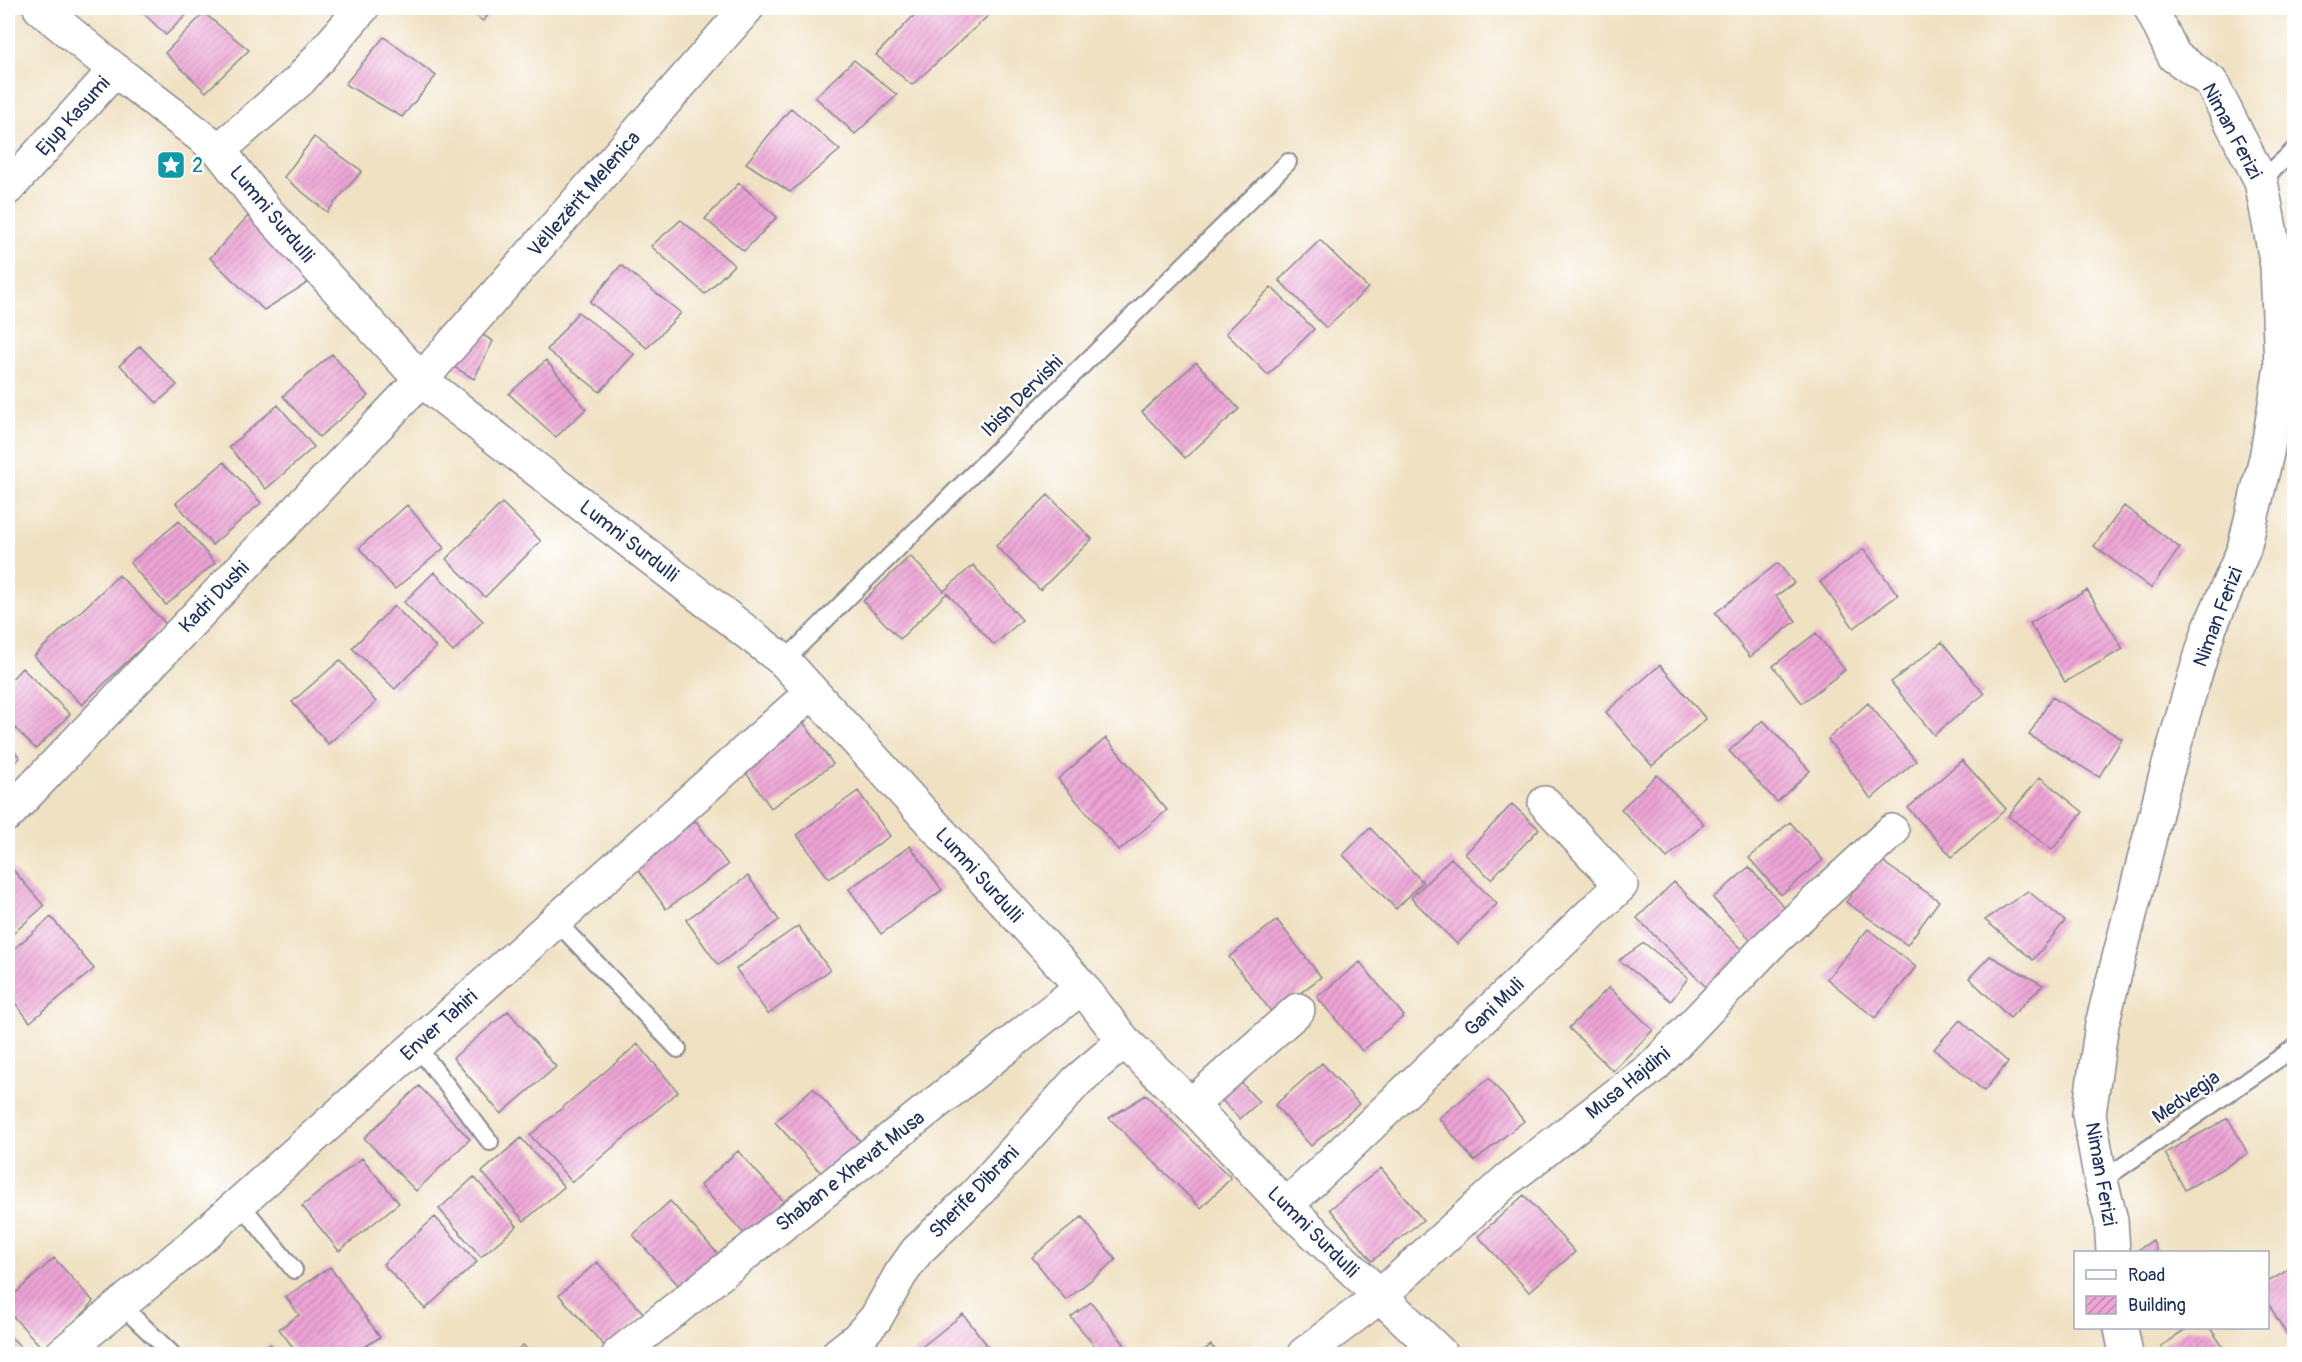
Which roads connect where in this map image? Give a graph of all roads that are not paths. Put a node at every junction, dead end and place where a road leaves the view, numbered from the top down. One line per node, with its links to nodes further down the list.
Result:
1 (40, 8): 5 (street, Lumni Surdulli)
2 (362, 8): 6 (street)
3 (747, 8): 11 (street, Vëllezërit Melenica)
4 (2151, 8): 9 (street, Niman Ferizi)
5 (115, 70): 6 (street, Lumni Surdulli); 10 (street, Ejup Kasumi)
6 (219, 150): 11 (street, Lumni Surdulli)
7 (2295, 150): 9 (lane)
8 (1288, 162): 12 (lane, Ibish Dervishi)
9 (2261, 181): 26 (street, Niman Ferizi)
10 (8, 188)
11 (421, 380): 12 (street, Lumni Surdulli); 15 (street, Kadri Dushi)
12 (784, 660): 13 (street, Lumni Surdulli)
13 (812, 692): 17 (street, Enver Tahiri); 18 (street, Lumni Surdulli)
14 (1545, 803): 28 (street, Gani Muli)
15 (8, 814)
16 (1892, 831): 31 (street, Musa Hajdini)
17 (556, 921): 21 (street, Enver Tahiri); 23 (lane)
18 (1082, 987): 20 (street, Lumni Surdulli); 36 (street, Shaban e Xhevat Musa)
19 (1298, 1010): 24 (street)
20 (1124, 1041): 24 (street, Lumni Surdulli); 37 (street, Sherife Dibrani)
21 (416, 1045): 25 (lane); 27 (street, Enver Tahiri)
22 (2295, 1048): 26 (lane, Medvegja)
23 (678, 1049)
24 (1191, 1105): 28 (street, Lumni Surdulli)
25 (490, 1142)
26 (2101, 1181): 29 (street, Niman Ferizi)
27 (240, 1203): 30 (lane); 32 (street, Enver Tahiri)
28 (1286, 1206): 31 (street, Lumni Surdulli)
29 (2113, 1251)
30 (294, 1270)
31 (1379, 1297): 38 (street, Musa Hajdini); 39 (street, Lumni Surdulli)
32 (122, 1305): 34 (street, Enver Tahiri); 35 (lane)
33 (2121, 1329): 40 (street)
34 (62, 1354)
35 (172, 1354)
36 (619, 1354)
37 (838, 1354)
38 (1304, 1354)
39 (1441, 1354)
40 (2126, 1354)

